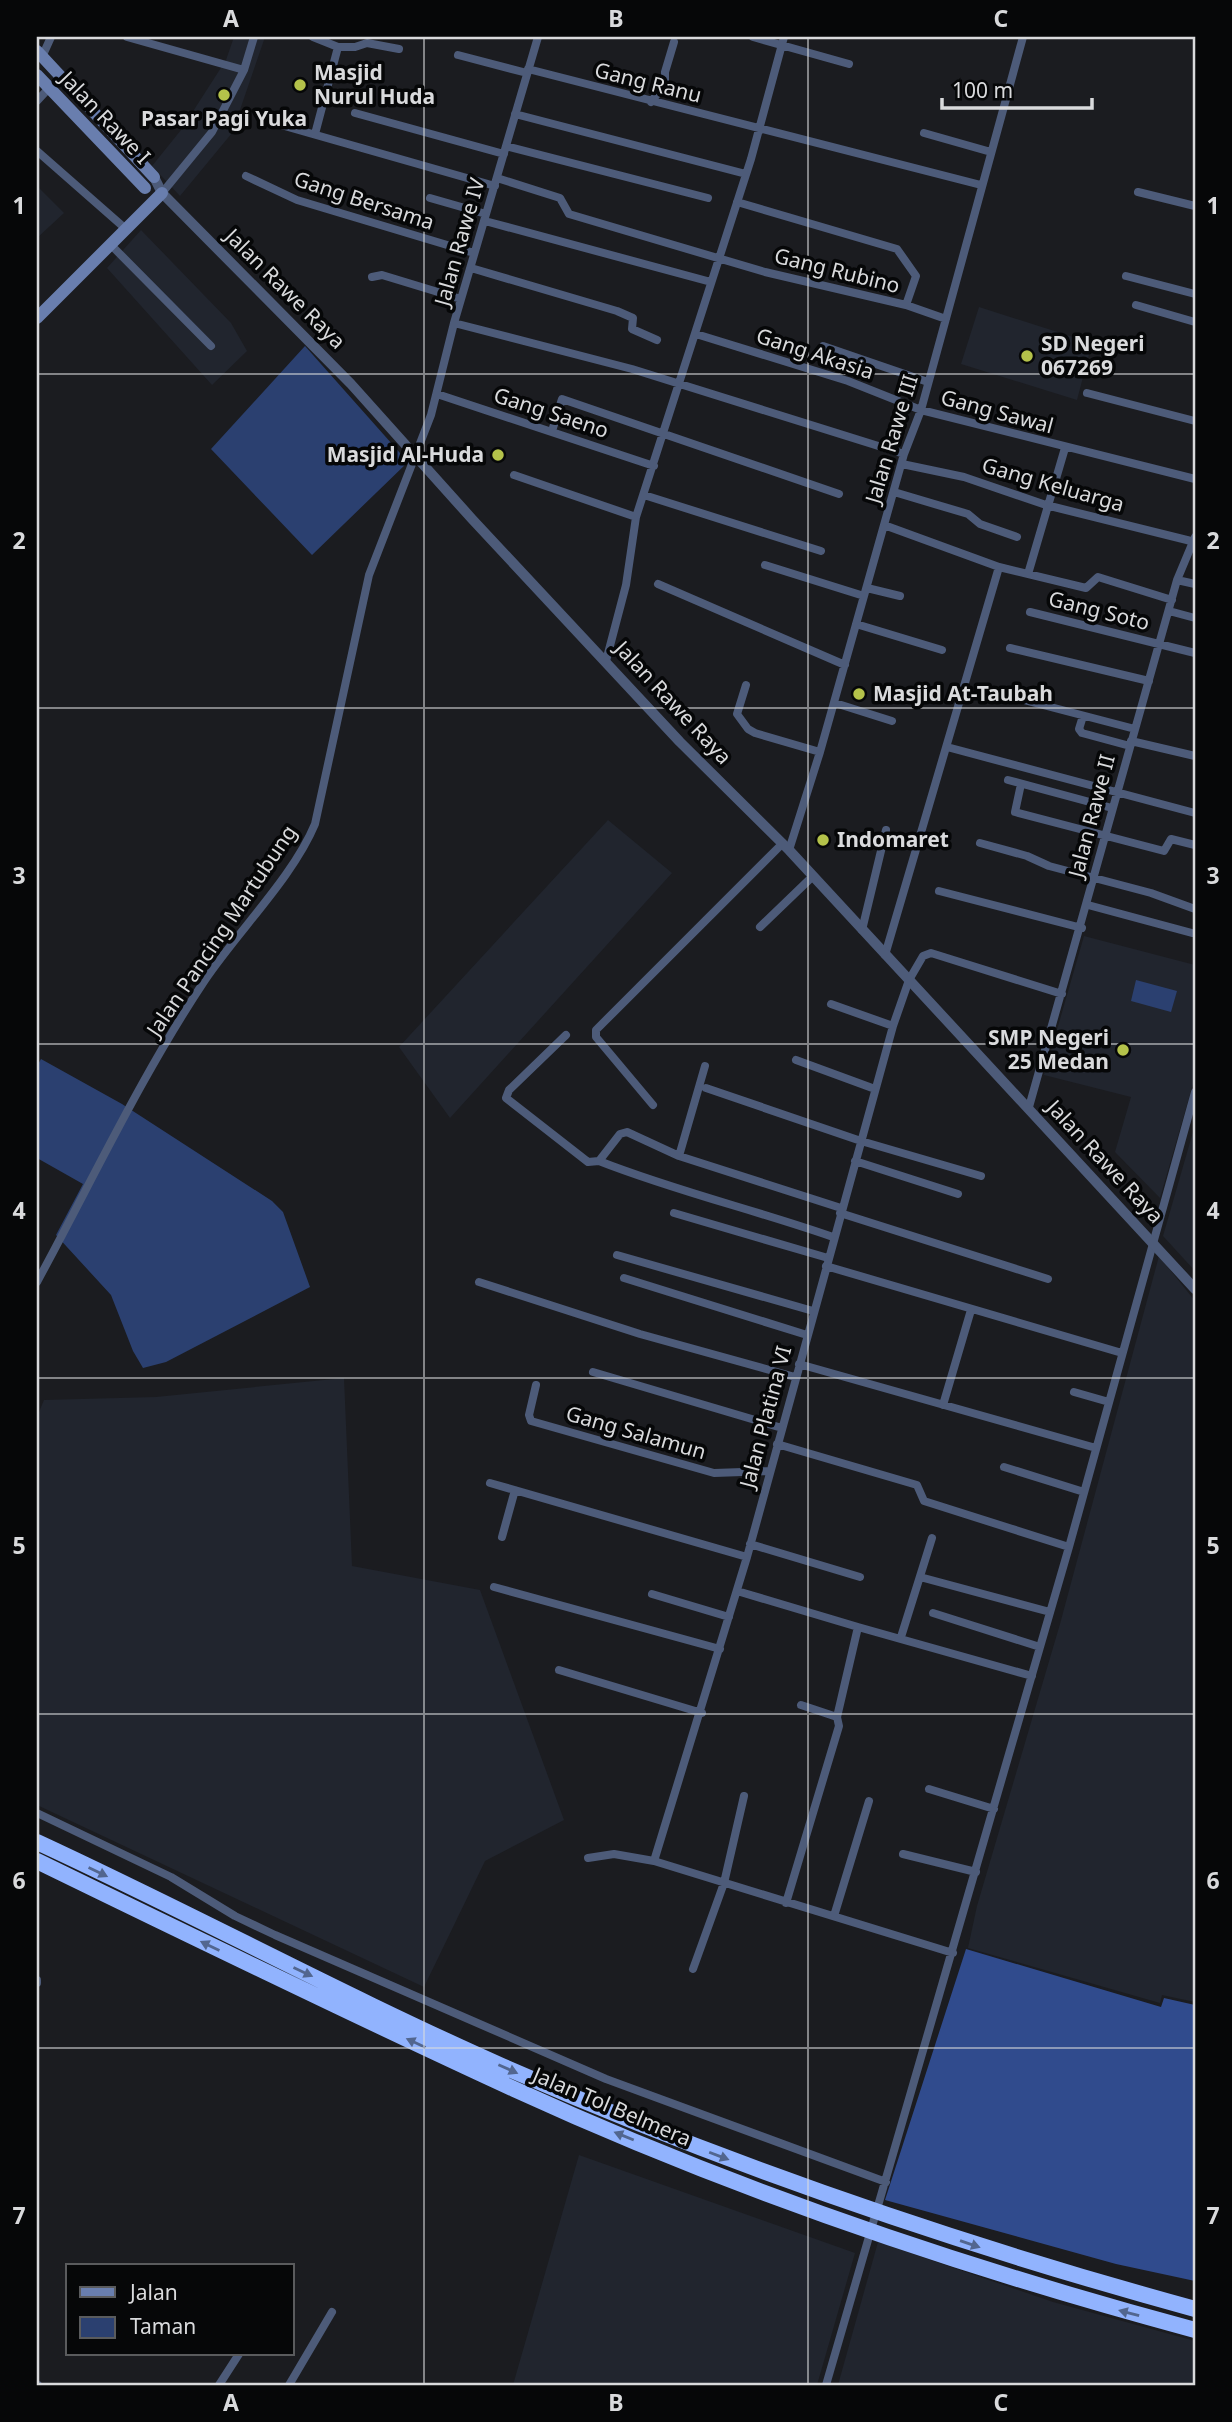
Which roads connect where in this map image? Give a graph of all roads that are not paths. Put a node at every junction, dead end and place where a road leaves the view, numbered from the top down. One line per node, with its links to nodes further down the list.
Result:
1 (51, 37): 12 (street)
2 (127, 37): 15 (street)
3 (254, 37): 15 (street)
4 (314, 37): 10 (street)
5 (538, 37): 16 (street, Jalan Rawe IV)
6 (753, 37): 8 (street)
7 (1023, 37): 29 (street, Jalan Rawe III)
8 (783, 41): 14 (street); 24 (street)
9 (674, 42): 20 (street)
10 (338, 47): 11 (street); 25 (street)
11 (399, 50)
12 (39, 54): 32 (main road, Jalan Rawe I)
13 (458, 55): 16 (street, Gang Ranu)
14 (849, 64)
15 (244, 70): 37 (street)
16 (528, 71): 20 (street, Gang Ranu); 22 (street, Jalan Rawe IV)
17 (37, 75): 18 (main road, Jalan Rawe I)
18 (49, 88): 19 (street); 35 (main road, Jalan Rawe I)
19 (37, 101)
20 (651, 102): 24 (street, Gang Ranu)
21 (355, 113): 27 (street)
22 (515, 114): 27 (street, Jalan Rawe IV); 30 (street)
23 (267, 121): 25 (street, Gang Rubino)
24 (759, 130): 30 (street); 34 (street, Gang Ranu)
25 (315, 134): 33 (street, Gang Rubino)
26 (924, 134): 29 (street)
27 (505, 150): 33 (street, Jalan Rawe IV); 39 (street)
28 (37, 151): 43 (street)
29 (992, 152): 34 (street, Jalan Rawe III)
30 (746, 174): 40 (street)
31 (246, 176): 45 (street, Gang Bersama)
32 (154, 177): 37 (street)
33 (496, 182): 42 (street, Jalan Rawe IV); 46 (street, Gang Rubino)
34 (981, 185): 56 (street, Jalan Rawe III)
35 (145, 188): 37 (street)
36 (1138, 192): 41 (street)
37 (162, 193): 43 (main road); 72 (street, Jalan Rawe Raya)
38 (430, 198): 42 (street)
39 (708, 198)
40 (737, 202): 46 (street); 53 (street)
41 (1195, 206)
42 (485, 218): 45 (street, Jalan Rawe IV); 50 (street)
43 (127, 230): 44 (main road)
44 (112, 246): 55 (main road); 61 (street)
45 (474, 253): 47 (street, Jalan Rawe IV)
46 (719, 257): 50 (street); 53 (street, Gang Rubino)
47 (471, 268): 52 (street, Jalan Rawe IV); 60 (street)
48 (1126, 276): 51 (street)
49 (372, 277): 52 (street)
50 (710, 282): 59 (street)
51 (1195, 294)
52 (461, 299): 58 (street, Jalan Rawe IV)
53 (906, 305): 56 (street, Gang Rubino)
54 (1136, 305): 57 (street)
55 (37, 318)
56 (946, 319): 63 (street, Jalan Rawe III)
57 (1195, 322)
58 (454, 323): 64 (street, Gang Keluarga); 66 (street, Jalan Rawe IV)
59 (696, 334): 64 (street); 67 (street, Gang Akasia)
60 (657, 340)
61 (211, 346)
62 (823, 346): 63 (street)
63 (928, 382): 67 (street, Jalan Rawe III)
64 (681, 383): 70 (street); 73 (street, Gang Keluarga)
65 (1087, 393): 68 (street)
66 (437, 394): 69 (street, Gang Saeno); 72 (street, Jalan Rawe IV)
67 (921, 410): 71 (street, Gang Sawal); 73 (street, Jalan Rawe III)
68 (1195, 421)
69 (552, 431): 70 (street); 74 (street, Gang Saeno)
70 (664, 435): 74 (street); 78 (street)
71 (1065, 448): 76 (street, Gang Sawal); 80 (street)
72 (415, 457): 103 (street, Jalan Rawe Raya); 162 (street, Jalan Pancing Martubung)
73 (903, 459): 77 (street, Jalan Rawe III); 80 (street, Gang Keluarga)
74 (654, 466): 79 (street)
75 (514, 475): 81 (street)
76 (1195, 479)
77 (894, 492): 82 (street, Jalan Rawe III); 83 (street)
78 (839, 494)
79 (644, 495): 81 (street); 85 (street)
80 (1047, 505): 84 (street, Gang Keluarga); 88 (street)
81 (636, 517): 103 (street)
82 (884, 525): 87 (street); 92 (street, Jalan Rawe III)
83 (1017, 537)
84 (1195, 540): 89 (street, Jalan Rawe II)
85 (821, 551)
86 (765, 565): 92 (street)
87 (999, 566): 88 (street); 113 (street)
88 (1028, 574): 94 (street)
89 (1177, 580): 91 (street); 94 (street, Jalan Rawe II)
90 (658, 584): 104 (street)
91 (1195, 584)
92 (865, 592): 93 (street); 98 (street, Jalan Rawe III)
93 (900, 596)
94 (1172, 600): 95 (street, Jalan Rawe II)
95 (1169, 611): 97 (street); 99 (street, Jalan Rawe II)
96 (1030, 612): 99 (street, Gang Soto)
97 (1195, 618)
98 (856, 624): 101 (street); 104 (street, Jalan Rawe III)
99 (1159, 644): 102 (street, Gang Soto); 105 (street, Jalan Rawe II)
100 (1010, 648): 105 (street)
101 (942, 650)
102 (1195, 653)
103 (606, 661): 125 (street, Jalan Rawe Raya)
104 (845, 665): 108 (street, Jalan Rawe III)
105 (1149, 681): 111 (street, Jalan Rawe II)
106 (746, 685): 114 (street)
107 (1020, 699): 109 (street)
108 (835, 703): 110 (street); 114 (street, Jalan Rawe III)
109 (1083, 716): 111 (street); 112 (street)
110 (892, 721)
111 (1135, 729): 112 (street, Jalan Rawe II)
112 (1131, 743): 115 (street); 118 (street, Jalan Rawe II)
113 (947, 747): 118 (street); 135 (street)
114 (820, 752): 125 (street, Jalan Rawe III)
115 (1195, 756)
116 (1008, 780): 117 (street)
117 (1021, 784): 119 (street); 122 (street)
118 (1117, 791): 119 (street, Jalan Rawe II); 120 (street)
119 (1112, 808): 122 (street, Jalan Rawe II)
120 (1195, 813)
121 (886, 830): 133 (street)
122 (1105, 834): 124 (street); 127 (street, Jalan Rawe II)
123 (980, 843): 127 (street)
124 (1195, 845)
125 (786, 847): 126 (street, Jalan Rawe Raya); 146 (street)
126 (813, 877): 131 (street); 133 (street, Jalan Rawe Raya)
127 (1092, 877): 129 (street, Jalan Rawe II); 130 (street)
128 (939, 891): 132 (street)
129 (1087, 905): 132 (street, Jalan Rawe II); 134 (street)
130 (1195, 909)
131 (760, 927)
132 (1082, 928): 137 (street, Jalan Rawe II)
133 (862, 930): 135 (street, Jalan Rawe Raya)
134 (1192, 933)
135 (885, 955): 136 (street, Jalan Rawe Raya)
136 (909, 980): 137 (street, Jalan Platina VI); 139 (street, Jalan Platina VI); 147 (street, Jalan Rawe Raya)
137 (1062, 994): 147 (street, Jalan Rawe II)
138 (831, 1004): 139 (street)
139 (893, 1026): 144 (street, Jalan Platina VI)
140 (566, 1035): 150 (street)
141 (796, 1060): 144 (street)
142 (705, 1066): 149 (street)
143 (706, 1088): 148 (street)
144 (875, 1090): 148 (street, Jalan Platina VI)
145 (1195, 1092): 157 (street)
146 (653, 1105)
147 (1029, 1107): 157 (street, Jalan Rawe Raya)
148 (861, 1141): 151 (street, Jalan Platina VI); 152 (street)
149 (679, 1156): 150 (street); 154 (street)
150 (599, 1161): 156 (street)
151 (855, 1161): 153 (street); 154 (street, Jalan Platina VI)
152 (981, 1176)
153 (958, 1195)
154 (841, 1211): 156 (street, Jalan Platina VI); 161 (street)
155 (674, 1213): 159 (street)
156 (833, 1237): 159 (street, Jalan Platina VI)
157 (1159, 1249): 164 (street, Jalan Rawe Raya); 168 (street)
158 (617, 1255): 166 (street)
159 (827, 1262): 165 (street); 166 (street, Jalan Platina VI)
160 (624, 1278): 167 (street)
161 (1048, 1279)
162 (37, 1282)
163 (479, 1282): 171 (street)
164 (1195, 1289)
165 (971, 1310): 168 (street); 175 (street)
166 (813, 1311): 167 (street, Jalan Platina VI)
167 (807, 1335): 169 (street, Jalan Platina VI)
168 (1122, 1353): 174 (street)
169 (799, 1364): 171 (street, Jalan Platina VI); 175 (street)
170 (593, 1371): 176 (street)
171 (795, 1377): 176 (street, Jalan Platina VI)
172 (537, 1385): 180 (street, Gang Salamun)
173 (1074, 1392): 174 (street)
174 (1109, 1402): 178 (street)
175 (943, 1405): 178 (street)
176 (782, 1428): 177 (street, Jalan Platina VI)
177 (777, 1444): 180 (street, Jalan Platina VI); 187 (street)
178 (1096, 1448): 183 (street)
179 (1004, 1467): 183 (street)
180 (770, 1471): 186 (street, Jalan Platina VI)
181 (490, 1483): 182 (street)
182 (515, 1490): 184 (street); 188 (street)
183 (1084, 1492): 187 (street)
184 (502, 1538)
185 (932, 1538): 190 (street)
186 (750, 1544): 188 (street, Jalan Platina VI); 189 (street)
187 (1069, 1547): 194 (street)
188 (747, 1556): 192 (street, Jalan Platina VI)
189 (860, 1577)
190 (920, 1577): 194 (street); 198 (street)
191 (494, 1587): 200 (street)
192 (737, 1591): 196 (street, Jalan Platina VI); 197 (street)
193 (652, 1594): 196 (street)
194 (1050, 1612): 199 (street)
195 (933, 1614): 199 (street)
196 (729, 1617): 200 (street, Jalan Platina VI)
197 (858, 1627): 198 (street); 205 (street)
198 (901, 1637): 202 (street)
199 (1040, 1647): 202 (street)
200 (720, 1649): 204 (street, Jalan Platina VI)
201 (559, 1670): 204 (street)
202 (1032, 1676): 209 (street)
203 (801, 1705): 205 (street)
204 (702, 1713): 215 (street, Jalan Platina VI)
205 (837, 1717): 218 (street)
206 (929, 1789): 209 (street)
207 (744, 1796): 217 (street)
208 (869, 1801): 219 (street)
209 (994, 1809): 216 (street)
210 (37, 1813): 222 (street)
211 (37, 1842): 223 (highway, Jalan Tol Belmera, one-way to 223)
212 (903, 1854): 216 (street)
213 (588, 1858): 215 (street)
214 (37, 1861): 225 (highway, Jalan Tol Belmera, one-way to 214)
215 (654, 1861): 217 (street)
216 (976, 1872): 220 (street)
217 (724, 1883): 218 (street); 221 (street)
218 (786, 1903): 219 (street)
219 (834, 1916): 220 (street)
220 (953, 1953): 222 (street)
221 (693, 1969)
222 (886, 2182): 229 (street)
223 (1195, 2309)
224 (332, 2312): 228 (street)
225 (1195, 2330)
226 (238, 2356): 227 (street)
227 (219, 2385)
228 (289, 2385)
229 (826, 2385)

